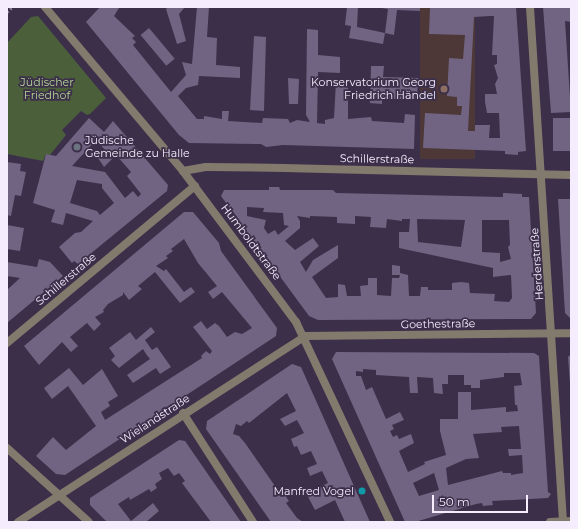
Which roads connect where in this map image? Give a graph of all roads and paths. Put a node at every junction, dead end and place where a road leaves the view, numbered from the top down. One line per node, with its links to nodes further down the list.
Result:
1 (12, 7): 4 (path)
2 (45, 7): 5 (street, Humboldtstraße)
3 (530, 7): 6 (street, Herderstraße)
4 (7, 11)
5 (183, 171): 6 (street, Schillerstraße); 8 (street, Humboldtstraße)
6 (541, 174): 7 (street, Schillerstraße); 10 (street, Herderstraße)
7 (571, 175)
8 (195, 186): 11 (street, Humboldtstraße); 12 (street, Schillerstraße)
9 (571, 333): 10 (street, Goethestraße)
10 (553, 334): 11 (street, Goethestraße); 16 (street, Herderstraße)
11 (305, 336): 13 (street, Wielandstraße); 20 (street, Humboldtstraße)
12 (7, 343)
13 (183, 413): 15 (street, Wielandstraße); 19 (street)
14 (7, 448): 15 (street)
15 (59, 494): 17 (street, Wielandstraße); 18 (street)
16 (567, 521): 21 (street)
17 (18, 522)
18 (89, 522)
19 (253, 522)
20 (390, 522)
21 (550, 522)

